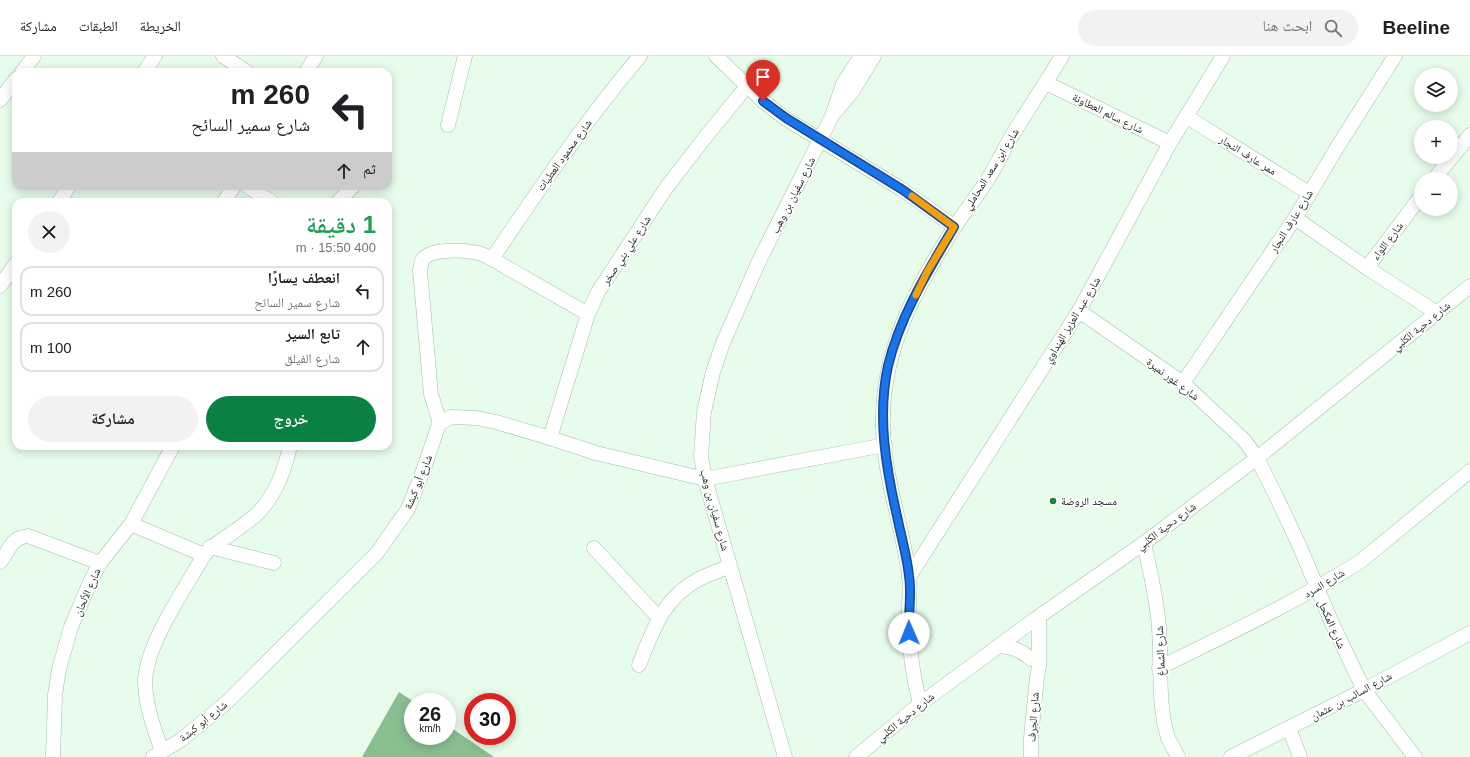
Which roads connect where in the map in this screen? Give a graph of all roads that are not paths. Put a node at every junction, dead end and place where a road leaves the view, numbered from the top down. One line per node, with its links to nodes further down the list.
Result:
1 (34, 56): 13 (street)
2 (155, 56): 14 (street)
3 (223, 56): 15 (street)
4 (316, 56): 16 (street)
5 (465, 56): 23 (street)
6 (640, 56): 36 (street, شارع محمود العطيات)
7 (716, 56): 18 (street)
8 (861, 56): 21 (street, شارع سفيان بن وهب)
9 (874, 56): 21 (street, شارع سفيان بن وهب)
10 (1062, 56): 17 (street, شارع ابن سعد المحاملي)
11 (1223, 56): 22 (street, شارع عبد العزيز الهنداوي)
12 (1395, 56): 30 (street, شارع عارف النجار)
13 (25, 68)
14 (147, 68)
15 (241, 68)
16 (308, 68)
17 (1046, 82): 26 (street, شارع سالم العطاونة); 35 (street, شارع ابن سعد المحاملي)
18 (747, 86): 25 (street); 43 (street, شارع علي بني صخر)
19 (12, 88): 20 (street)
20 (0, 100)
21 (832, 116): 25 (street, شارع سفيان بن وهب)
22 (1187, 117): 26 (street, شارع عبد العزيز الهنداوي); 30 (street, ممر عارف النجار)
23 (448, 126)
24 (1470, 135): 27 (street)
25 (821, 140): 35 (street); 52 (street, شارع سفيان بن وهب)
26 (1170, 143): 41 (street, شارع عبد العزيز الهنداوي)
27 (1440, 172)
28 (253, 190): 31 (street)
29 (349, 190): 32 (street)
30 (1309, 193): 34 (street, شارع عارف النجار)
31 (266, 198)
32 (342, 198)
33 (1414, 205): 37 (street, شارع اللواء)
34 (1295, 218): 37 (street, شارع اللواء); 44 (street, شارع عارف النجار)
35 (954, 227): 47 (street, شارع ابن سعد المحاملي)
36 (492, 259): 43 (street); 45 (street)
37 (1367, 268): 42 (street, شارع اللواء)
38 (12, 272): 39 (street)
39 (7, 284)
40 (1470, 286): 42 (street, شارع دحية الكلبي)
41 (1079, 311): 44 (street, شارع غور نميرة); 61 (street, شارع عبد العزيز الهنداوي)
42 (1437, 313): 50 (street, شارع دحية الكلبي)
43 (588, 314): 46 (street, شارع علي بني صخر)
44 (1183, 383): 50 (street, شارع غور نميرة)
45 (440, 423): 46 (street); 74 (street, شارع أبو كبشة)
46 (550, 438): 52 (street)
47 (884, 445): 52 (street); 61 (street, شارع ابن سعد المحاملي)
48 (170, 450): 53 (street, شارع الألحان)
49 (289, 450): 56 (street)
50 (1257, 458): 54 (street, شارع دحية الكلبي); 62 (street, شارع المكحل)
51 (1470, 471): 62 (street, شارع السرد)
52 (705, 479): 60 (street, شارع سفيان بن وهب)
53 (131, 524): 56 (street); 58 (street, شارع الألحان)
54 (1144, 543): 64 (street, شارع دحية الكلبي); 69 (street, شارع الشماغ)
55 (594, 548): 63 (street)
56 (207, 551): 59 (street); 74 (street)
57 (0, 562): 58 (street)
58 (100, 563): 75 (street, شارع الألحان)
59 (274, 563)
60 (730, 566): 63 (street); 76 (street, شارع سفيان بن وهب)
61 (909, 578): 72 (street, شارع ابن سعد المحاملي)
62 (1317, 588): 69 (street, شارع السرد); 71 (street, شارع المكحل)
63 (658, 618): 68 (street)
64 (1034, 620): 66 (street, شارع دحية الكلبي); 67 (street); 70 (street, شارع الجرف)
65 (1470, 633): 71 (street, شارع السائب بن عثمان)
66 (998, 646): 67 (street); 72 (street, شارع دحية الكلبي)
67 (1031, 659): 70 (street)
68 (639, 665)
69 (1159, 668): 79 (street, شارع الشماغ)
70 (1037, 677): 78 (street, شارع الجرف)
71 (1364, 690): 73 (street, شارع السائب بن عثمان); 82 (street, شارع المكحل)
72 (920, 704): 77 (street, شارع دحية الكلبي)
73 (1289, 728): 80 (street, شارع السائب بن عثمان); 81 (street)
74 (158, 754)
75 (53, 757)
76 (785, 757)
77 (856, 757)
78 (1031, 757)
79 (1178, 757)
80 (1232, 757)
81 (1300, 757)
82 (1415, 757)

